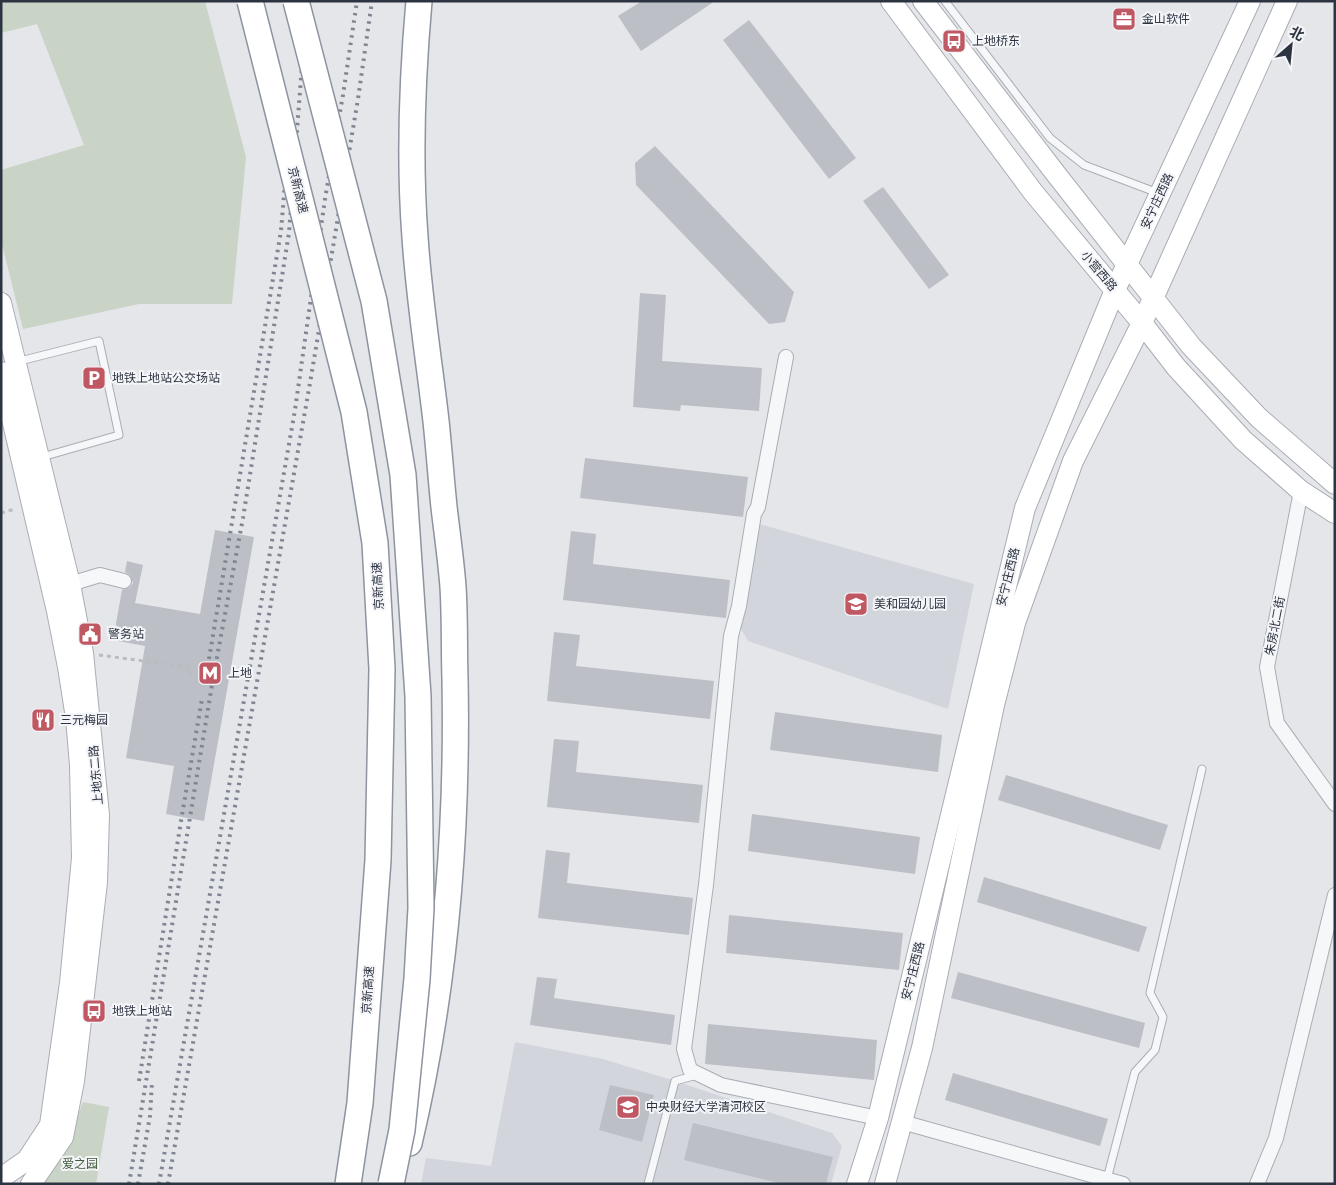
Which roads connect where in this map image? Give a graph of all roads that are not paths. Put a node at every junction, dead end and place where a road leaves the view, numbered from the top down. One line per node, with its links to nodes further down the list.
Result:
1 (250, 1): 32 (highway, 京新高速, bridge)
2 (296, 1): 33 (highway, bridge)
3 (419, 1): 34 (highway)
4 (891, 1): 10 (main road, 小营西路)
5 (1250, 1): 8 (main road, 安宁庄西路)
6 (1287, 1): 11 (main road)
7 (935, 4): 8 (lane); 9 (main road)
8 (1161, 194): 9 (main road, 安宁庄西路)
9 (1128, 264): 10 (main road, 安宁庄西路); 11 (main road)
10 (1115, 290): 13 (main road, 小营西路); 27 (main road, 安宁庄西路)
11 (1154, 297): 13 (main road); 18 (main road)
12 (1, 303): 15 (main road, 上地东二路)
13 (1142, 323): 19 (main road, 小营西路); 28 (main road)
14 (786, 357): 26 (street)
15 (8, 366): 16 (main road, 上地东二路); 17 (main road, 上地东二路); 17 (lane)
16 (7, 421): 17 (main road, 上地东二路)
17 (31, 460): 22 (main road, 上地东二路); 29 (main road, 上地东二路)
18 (1335, 484)
19 (1302, 491): 20 (main road, 小营西路); 24 (street, 朱房北二街)
20 (1335, 513)
21 (124, 581): 22 (street)
22 (70, 584): 31 (main road, 上地东二路)
23 (1202, 769): 30 (lane)
24 (1335, 804)
25 (1335, 895): 39 (street)
26 (700, 1075): 27 (street); 35 (lane)
27 (878, 1118): 36 (main road, 安宁庄西路)
28 (902, 1122): 30 (street); 37 (main road)
29 (1, 1178)
30 (1108, 1179): 38 (street)
31 (31, 1184)
32 (348, 1184)
33 (391, 1184)
34 (397, 1184)
35 (648, 1184)
36 (857, 1184)
37 (885, 1184)
38 (1123, 1184)
39 (1257, 1184)

